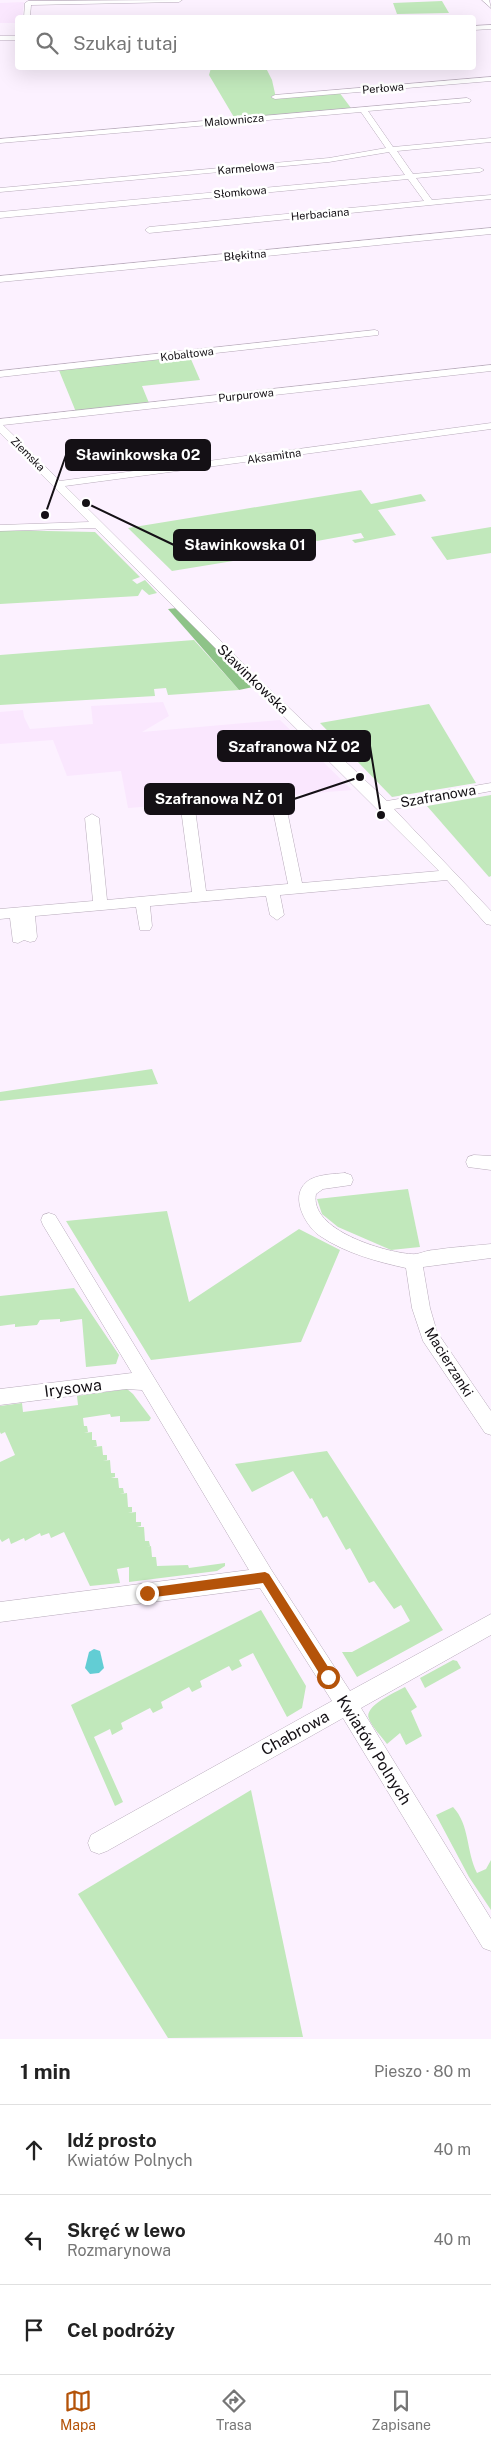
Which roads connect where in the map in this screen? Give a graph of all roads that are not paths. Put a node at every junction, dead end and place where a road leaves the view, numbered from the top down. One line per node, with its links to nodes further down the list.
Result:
1 (179, 0): 4 (street)
2 (485, 0): 3 (street)
3 (491, 6)
4 (27, 15)
5 (491, 27): 6 (street)
6 (476, 28)
7 (0, 38): 8 (street)
8 (15, 38)
9 (491, 79): 10 (street, Perłowa)
10 (275, 96)
11 (467, 100): 12 (street, Malownicza)
12 (363, 109): 14 (street, Malownicza); 15 (street)
13 (491, 140): 15 (street, Karmelowa)
14 (0, 141)
15 (392, 149): 17 (street); 18 (street, Karmelowa)
16 (480, 170): 17 (street, Słomkowa)
17 (411, 176): 20 (street); 21 (street, Słomkowa)
18 (0, 190)
19 (491, 197): 20 (street, Herbaciana)
20 (430, 204): 22 (street, Herbaciana)
21 (0, 216)
22 (149, 230)
23 (491, 231): 24 (street, Błękitna)
24 (0, 279)
25 (374, 333): 27 (street, Kobaltowa)
26 (491, 368): 28 (street, Purpurowa)
27 (0, 374)
28 (0, 422)
29 (491, 426): 31 (street, Aksamitna)
30 (0, 427): 31 (street, Ziemska)
31 (58, 484): 32 (street, Ziemska)
32 (97, 525): 33 (street); 36 (street, Sławinkowska)
33 (0, 528)
34 (491, 787): 36 (street, Szafranowa)
35 (278, 801): 40 (street)
36 (384, 806): 39 (street, Sławinkowska)
37 (188, 809): 42 (street)
38 (92, 818): 44 (street)
39 (452, 876): 40 (street); 48 (street, Sławinkowska)
40 (296, 889): 41 (street)
41 (267, 891): 42 (street); 47 (street)
42 (200, 897): 43 (street)
43 (146, 901): 44 (street); 49 (street)
44 (100, 905): 45 (street)
45 (23, 912): 46 (street); 50 (street)
46 (0, 914)
47 (272, 915)
48 (491, 920)
49 (150, 926)
50 (24, 937)
51 (474, 1162): 52 (street)
52 (491, 1163)
53 (345, 1180): 56 (street)
54 (49, 1220): 57 (street, Kwiatów Polnych)
55 (491, 1251): 56 (street)
56 (414, 1262): 59 (street, Macierzanki)
57 (146, 1382): 58 (street, Irysowa); 60 (street, Kwiatów Polnych)
58 (0, 1396)
59 (491, 1427)
60 (265, 1578): 61 (street); 63 (street, Kwiatów Polnych)
61 (0, 1612)
62 (491, 1624): 63 (street, Chabrowa)
63 (346, 1705): 64 (street, Chabrowa); 65 (street, Kwiatów Polnych)
64 (99, 1843)
65 (491, 1940)

